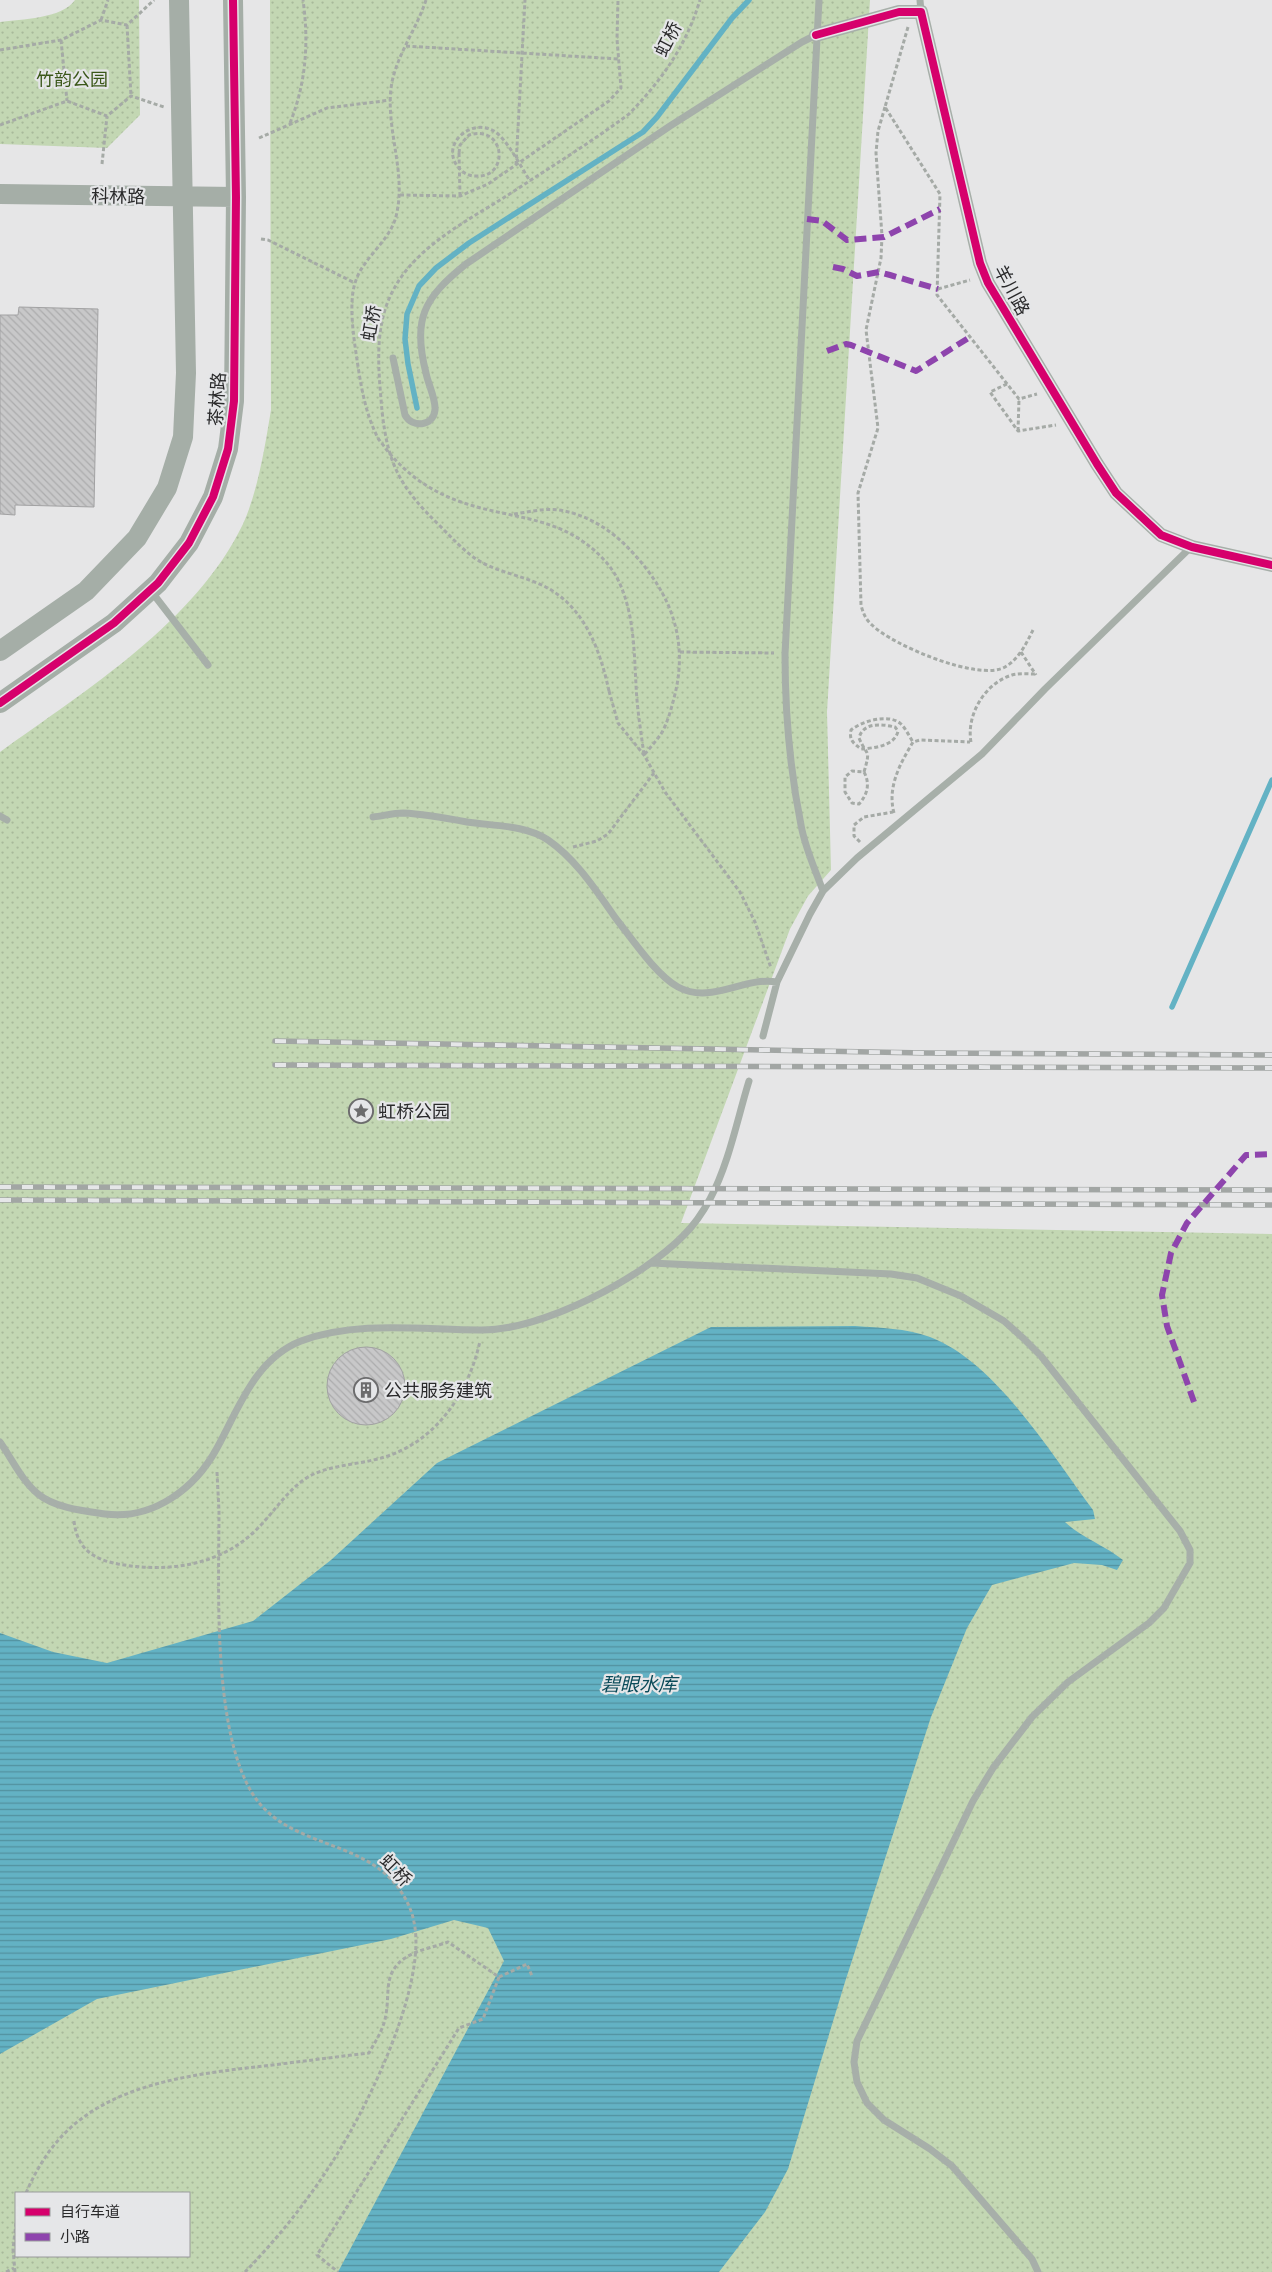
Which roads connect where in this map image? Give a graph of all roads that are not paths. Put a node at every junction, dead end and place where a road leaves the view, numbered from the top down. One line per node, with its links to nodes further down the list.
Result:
1 (179, 0): 7 (street, 茶林路)
2 (233, 0): 8 (street, 茶林路)
3 (819, 0): 5 (lane)
4 (918, 8): 5 (street); 10 (street, 羊川路)
5 (816, 35): 9 (lane); 17 (lane)
6 (0, 194): 7 (street, 科林路)
7 (184, 196): 8 (street, 科林路); 13 (street, 茶林路)
8 (236, 197): 12 (street, 茶林路)
9 (393, 358)
10 (1192, 547): 11 (street, 羊川路); 17 (lane)
11 (1272, 565)
12 (151, 590): 14 (lane); 15 (street, 茶林路)
13 (0, 651)
14 (208, 665)
15 (0, 703)
16 (373, 817): 18 (lane)
17 (823, 891): 18 (lane)
18 (777, 982): 19 (lane)
19 (762, 1036)
20 (749, 1081): 21 (lane)
21 (651, 1263): 22 (lane); 23 (lane)
22 (0, 1442)
23 (1038, 2272)

